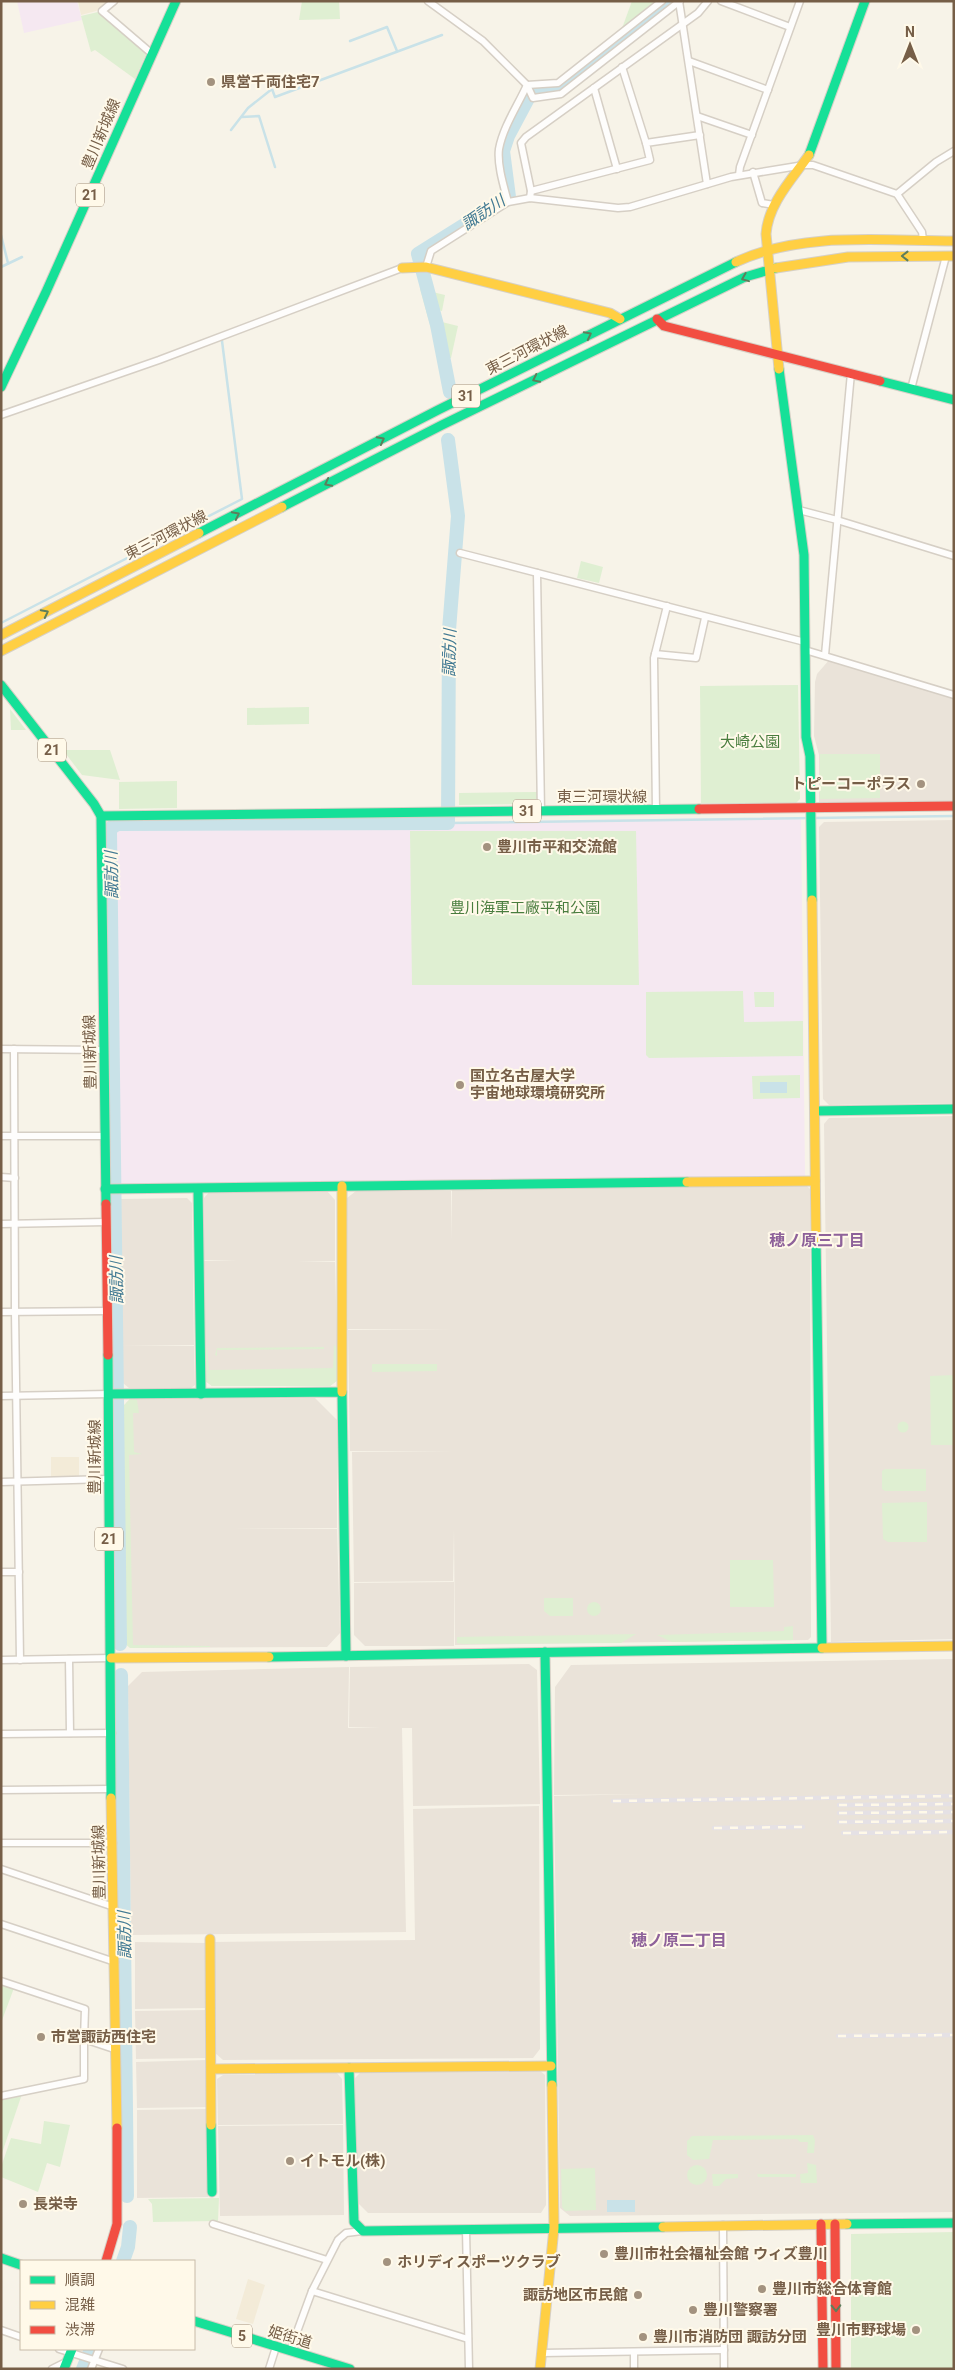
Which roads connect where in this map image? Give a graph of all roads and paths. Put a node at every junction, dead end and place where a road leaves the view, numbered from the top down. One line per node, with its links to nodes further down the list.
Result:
1 (114, 1): 12 (street)
2 (176, 1): 12 (street, 豊川新城線 / 21)
3 (428, 1): 15 (street)
4 (662, 1): 15 (street)
5 (679, 1): 10 (street); 15 (street)
6 (708, 1): 10 (street)
7 (721, 1): 11 (street)
8 (800, 1): 11 (street)
9 (865, 1): 23 (street)
10 (684, 23): 13 (street); 14 (street)
11 (790, 27): 17 (street)
12 (151, 53): 43 (street, 豊川新城線 / 21)
13 (689, 60): 17 (street); 18 (street)
14 (622, 67): 16 (street); 21 (street)
15 (527, 85): 30 (street)
16 (594, 88): 24 (street); 29 (street)
17 (768, 90): 20 (street)
18 (697, 116): 19 (street); 20 (street)
19 (700, 135): 21 (street); 27 (street)
20 (752, 135): 26 (street)
21 (646, 143): 24 (street)
22 (954, 151): 28 (street)
23 (804, 165): 25 (street); 28 (street); 31 (street)
24 (617, 168): 29 (street)
25 (753, 172): 26 (street); 31 (street)
26 (739, 175): 27 (street)
27 (707, 184): 29 (street)
28 (897, 194): 32 (street)
29 (530, 195): 30 (street)
30 (508, 202): 36 (street)
31 (774, 205): 34 (street)
32 (923, 240): 33 (street, 東三河環状線 / 31); 34 (street, 東三河環状線 / 31)
33 (954, 241)
34 (767, 251): 38 (street); 39 (street, 東三河環状線 / 31)
35 (950, 256): 38 (street, 東三河環状線 / 31, one-way to 38); 44 (street)
36 (426, 266): 37 (street); 39 (street)
37 (402, 268): 46 (street)
38 (768, 269): 40 (street, 東三河環状線 / 31, one-way to 40); 41 (street)
39 (620, 318): 54 (street, 東三河環状線 / 31, one-way to 39)
40 (657, 319): 41 (street); 56 (street, 東三河環状線 / 31, one-way to 56)
41 (778, 355): 42 (street); 47 (street)
42 (851, 373): 44 (street); 48 (street)
43 (1, 387)
44 (911, 389): 45 (street)
45 (954, 400)
46 (1, 415)
47 (799, 510): 48 (street); 55 (street)
48 (837, 520): 50 (street); 58 (street)
49 (460, 553): 51 (street)
50 (954, 556)
51 (537, 573): 52 (street); 64 (street)
52 (667, 606): 53 (street); 57 (street)
53 (704, 618): 55 (street); 57 (street)
54 (1, 635)
55 (805, 646): 58 (street); 62 (street)
56 (1, 651)
57 (655, 654): 63 (street)
58 (825, 655): 60 (street)
59 (1, 685): 65 (street, 21)
60 (954, 695)
61 (954, 806): 62 (street, 東三河環状線 / 31)
62 (811, 808): 63 (street, 東三河環状線 / 31); 70 (street)
63 (656, 810): 64 (street, 東三河環状線 / 31)
64 (541, 811): 65 (street, 東三河環状線 / 31)
65 (101, 816): 68 (street, 豊川新城線 / 21)
66 (14, 1048): 67 (street); 68 (street); 72 (street)
67 (1, 1049)
68 (103, 1050): 73 (street, 豊川新城線 / 21)
69 (954, 1109): 70 (street)
70 (815, 1110): 76 (street)
71 (1, 1136): 72 (street)
72 (14, 1136): 73 (street); 75 (street)
73 (104, 1136): 78 (street, 豊川新城線 / 21)
74 (1, 1177): 75 (street)
75 (15, 1178): 82 (street)
76 (815, 1181): 77 (street); 97 (street)
77 (342, 1186): 79 (street); 86 (street)
78 (107, 1189): 79 (street); 80 (street, 豊川新城線 / 21)
79 (198, 1189): 88 (street)
80 (106, 1222): 82 (street); 83 (street, 豊川新城線 / 21)
81 (1, 1224): 82 (street)
82 (16, 1224): 85 (street)
83 (107, 1311): 85 (street); 87 (street, 豊川新城線 / 21)
84 (1, 1312): 85 (street)
85 (15, 1312): 89 (street)
86 (342, 1392): 88 (street); 99 (street)
87 (111, 1394): 88 (street); 89 (street); 91 (street, 豊川新城線 / 21)
88 (201, 1394)
89 (16, 1395): 90 (street); 93 (street)
90 (1, 1396)
91 (108, 1479): 93 (street); 100 (street, 豊川新城線 / 21)
92 (1, 1482): 93 (street)
93 (17, 1482): 95 (street)
94 (1, 1572): 95 (street)
95 (18, 1572): 103 (street)
96 (954, 1646): 97 (street)
97 (822, 1647): 98 (street)
98 (545, 1652): 99 (street); 119 (street)
99 (346, 1656): 100 (street)
100 (111, 1658): 101 (street); 105 (street, 豊川新城線 / 21)
101 (70, 1659): 103 (street); 104 (street)
102 (1, 1660): 103 (street)
103 (20, 1660)
104 (70, 1733): 105 (street); 106 (street)
105 (112, 1733): 107 (street, 豊川新城線 / 21)
106 (1, 1734)
107 (111, 1789): 108 (street); 109 (street, 豊川新城線 / 21)
108 (1, 1790)
109 (113, 1843): 110 (street); 112 (street, 豊川新城線 / 21)
110 (1, 1844)
111 (1, 1869): 112 (street)
112 (114, 1906): 115 (street, 豊川新城線 / 21)
113 (1, 1924): 115 (street)
114 (210, 1939): 121 (street)
115 (115, 1962): 118 (street, 豊川新城線 / 21)
116 (1, 1981): 117 (street)
117 (84, 2039): 118 (street); 122 (street)
118 (114, 2050): 133 (street, 豊川新城線 / 21)
119 (551, 2066): 120 (street); 129 (street)
120 (349, 2068): 121 (street); 131 (street)
121 (212, 2069): 123 (street)
122 (1, 2096)
123 (212, 2192)
124 (954, 2223): 127 (street)
125 (214, 2224): 134 (street)
126 (821, 2224): 127 (street); 128 (street); 159 (street)
127 (835, 2224): 160 (street, one-way to 160)
128 (723, 2225): 129 (street); 143 (street)
129 (554, 2228): 130 (street); 147 (street)
130 (466, 2230): 131 (street); 140 (street)
131 (363, 2231): 134 (street)
132 (1, 2258): 135 (street)
133 (106, 2260)
134 (328, 2260): 136 (street)
135 (20, 2265)
136 (312, 2291): 140 (street); 145 (street)
137 (195, 2321): 141 (street, 姫街道 / 5)
138 (1, 2330): 139 (street)
139 (20, 2337)
140 (468, 2339): 155 (street)
141 (276, 2347): 145 (street, 姫街道 / 5); 153 (street)
142 (98, 2350): 148 (street)
143 (724, 2350): 146 (street); 158 (street)
144 (71, 2351): 148 (street); 149 (street)
145 (290, 2351): 154 (street, 姫街道 / 5)
146 (634, 2352): 147 (street); 157 (street)
147 (542, 2353): 156 (street)
148 (94, 2359): 151 (street); 152 (street)
149 (65, 2366): 150 (street)
150 (52, 2369)
151 (91, 2369)
152 (123, 2369)
153 (269, 2369)
154 (350, 2369)
155 (469, 2369)
156 (540, 2369)
157 (634, 2369)
158 (724, 2369)
159 (822, 2369)
160 (836, 2369)

